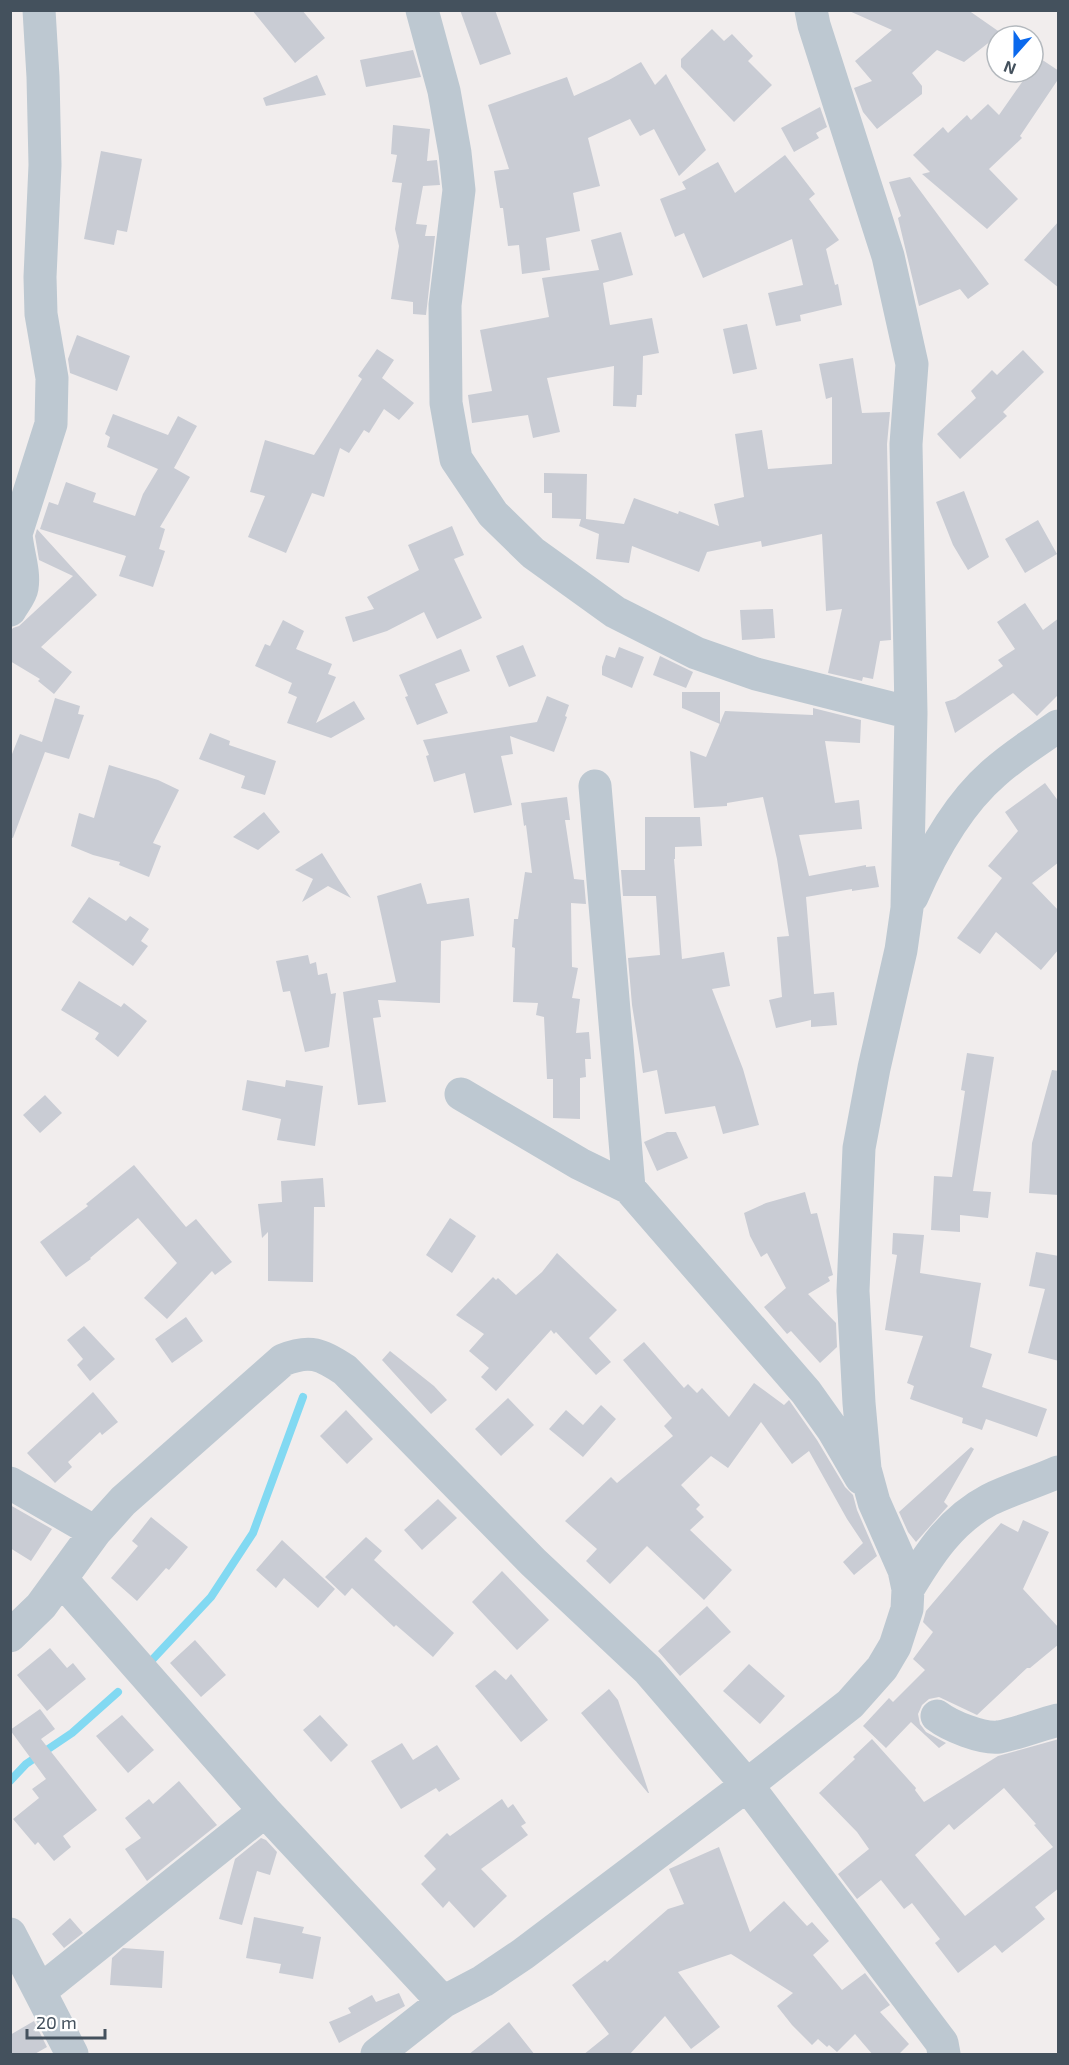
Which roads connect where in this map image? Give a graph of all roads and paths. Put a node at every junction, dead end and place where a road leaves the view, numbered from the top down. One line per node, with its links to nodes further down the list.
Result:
1 (39, 10): 4 (street)
2 (422, 10): 5 (street)
3 (814, 15): 5 (street)
4 (10, 609)
5 (911, 713): 8 (street)
6 (1059, 726): 8 (street)
7 (595, 786): 10 (street)
8 (907, 908): 13 (street)
9 (461, 1094): 10 (street)
10 (629, 1188): 13 (street)
11 (1059, 1472): 16 (street)
12 (10, 1483): 14 (street)
13 (874, 1502): 16 (street)
14 (95, 1532): 15 (street); 20 (street)
15 (62, 1580): 17 (street); 21 (street)
16 (908, 1589): 20 (street)
17 (10, 1636)
18 (937, 1716): 19 (street)
19 (1059, 1720)
20 (747, 1785): 24 (street); 27 (street)
21 (265, 1811): 23 (street); 24 (street)
22 (10, 1934): 23 (street)
23 (40, 1991): 25 (street)
24 (443, 2002): 26 (street)
25 (72, 2055)
26 (377, 2055)
27 (944, 2055)

